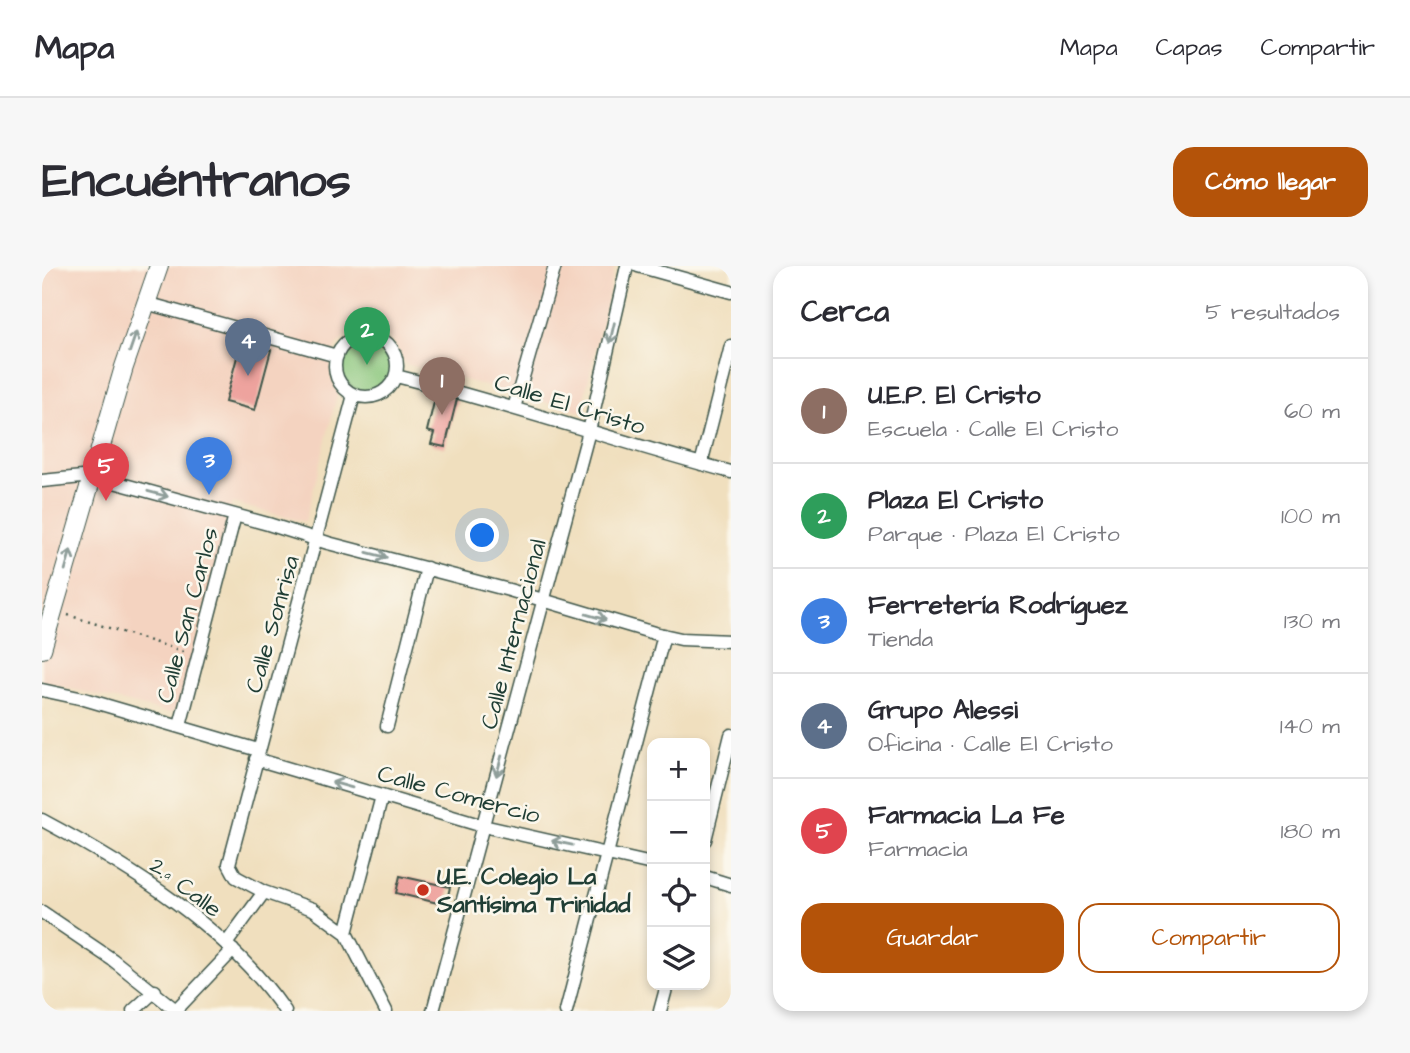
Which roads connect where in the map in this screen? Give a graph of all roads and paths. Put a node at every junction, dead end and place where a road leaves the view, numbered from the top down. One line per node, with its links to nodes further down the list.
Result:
1 (159, 266): 6 (main road)
2 (555, 266): 11 (street)
3 (627, 266): 12 (street, Calle Internacional, one-way to 12)
4 (638, 266): 5 (street)
5 (731, 292)
6 (146, 303): 8 (street); 15 (main road, one-way to 6)
7 (731, 346): 13 (street)
8 (337, 356): 9 (street); 10 (street)
9 (396, 376): 10 (street); 11 (street, Calle El Cristo)
10 (354, 395): 18 (street, Calle Sonrisa)
11 (514, 408): 12 (street, Calle El Cristo)
12 (589, 431): 13 (street, Calle El Cristo); 20 (street, Calle Internacional)
13 (701, 464): 14 (street, Calle El Cristo)
14 (731, 472)
15 (92, 476): 16 (street); 17 (street, one-way to 17); 21 (main road, one-way to 15)
16 (42, 481)
17 (235, 515): 18 (street); 25 (street, Calle San Carlos)
18 (317, 539): 19 (street, one-way to 19); 30 (street, Calle Sonrisa)
19 (428, 568): 20 (street); 28 (street)
20 (544, 601): 22 (street, one-way to 22); 34 (street, Calle Internacional, one-way to 34)
21 (53, 610): 24 (main road); 25 (path)
22 (664, 635): 23 (street); 35 (street)
23 (731, 641)
24 (42, 649)
25 (198, 657): 27 (street, Calle San Carlos)
26 (42, 690): 27 (street, Calle Comercio)
27 (180, 726): 30 (street, Calle Comercio)
28 (387, 726)
29 (731, 735): 33 (street)
30 (257, 755): 31 (street, Calle Comercio, one-way to 30); 39 (street, Calle Sonrisa)
31 (382, 796): 34 (street, Calle Comercio); 41 (street)
32 (42, 820): 42 (street, 2.ª Calle)
33 (710, 820)
34 (483, 826): 35 (street, Calle Comercio, one-way to 34); 49 (street, Calle Internacional)
35 (608, 852): 36 (street, Calle Comercio); 50 (street)
36 (647, 863)
37 (710, 879): 38 (street)
38 (731, 885)
39 (264, 892): 41 (street); 42 (street)
40 (42, 912): 44 (street)
41 (346, 933): 48 (street)
42 (230, 947): 45 (street); 47 (street, 2.ª Calle)
43 (666, 990): 51 (street)
44 (155, 991): 45 (street); 46 (street)
45 (176, 1010)
46 (133, 1011)
47 (285, 1011)
48 (386, 1011)
49 (433, 1011)
50 (566, 1011)
51 (660, 1011)

